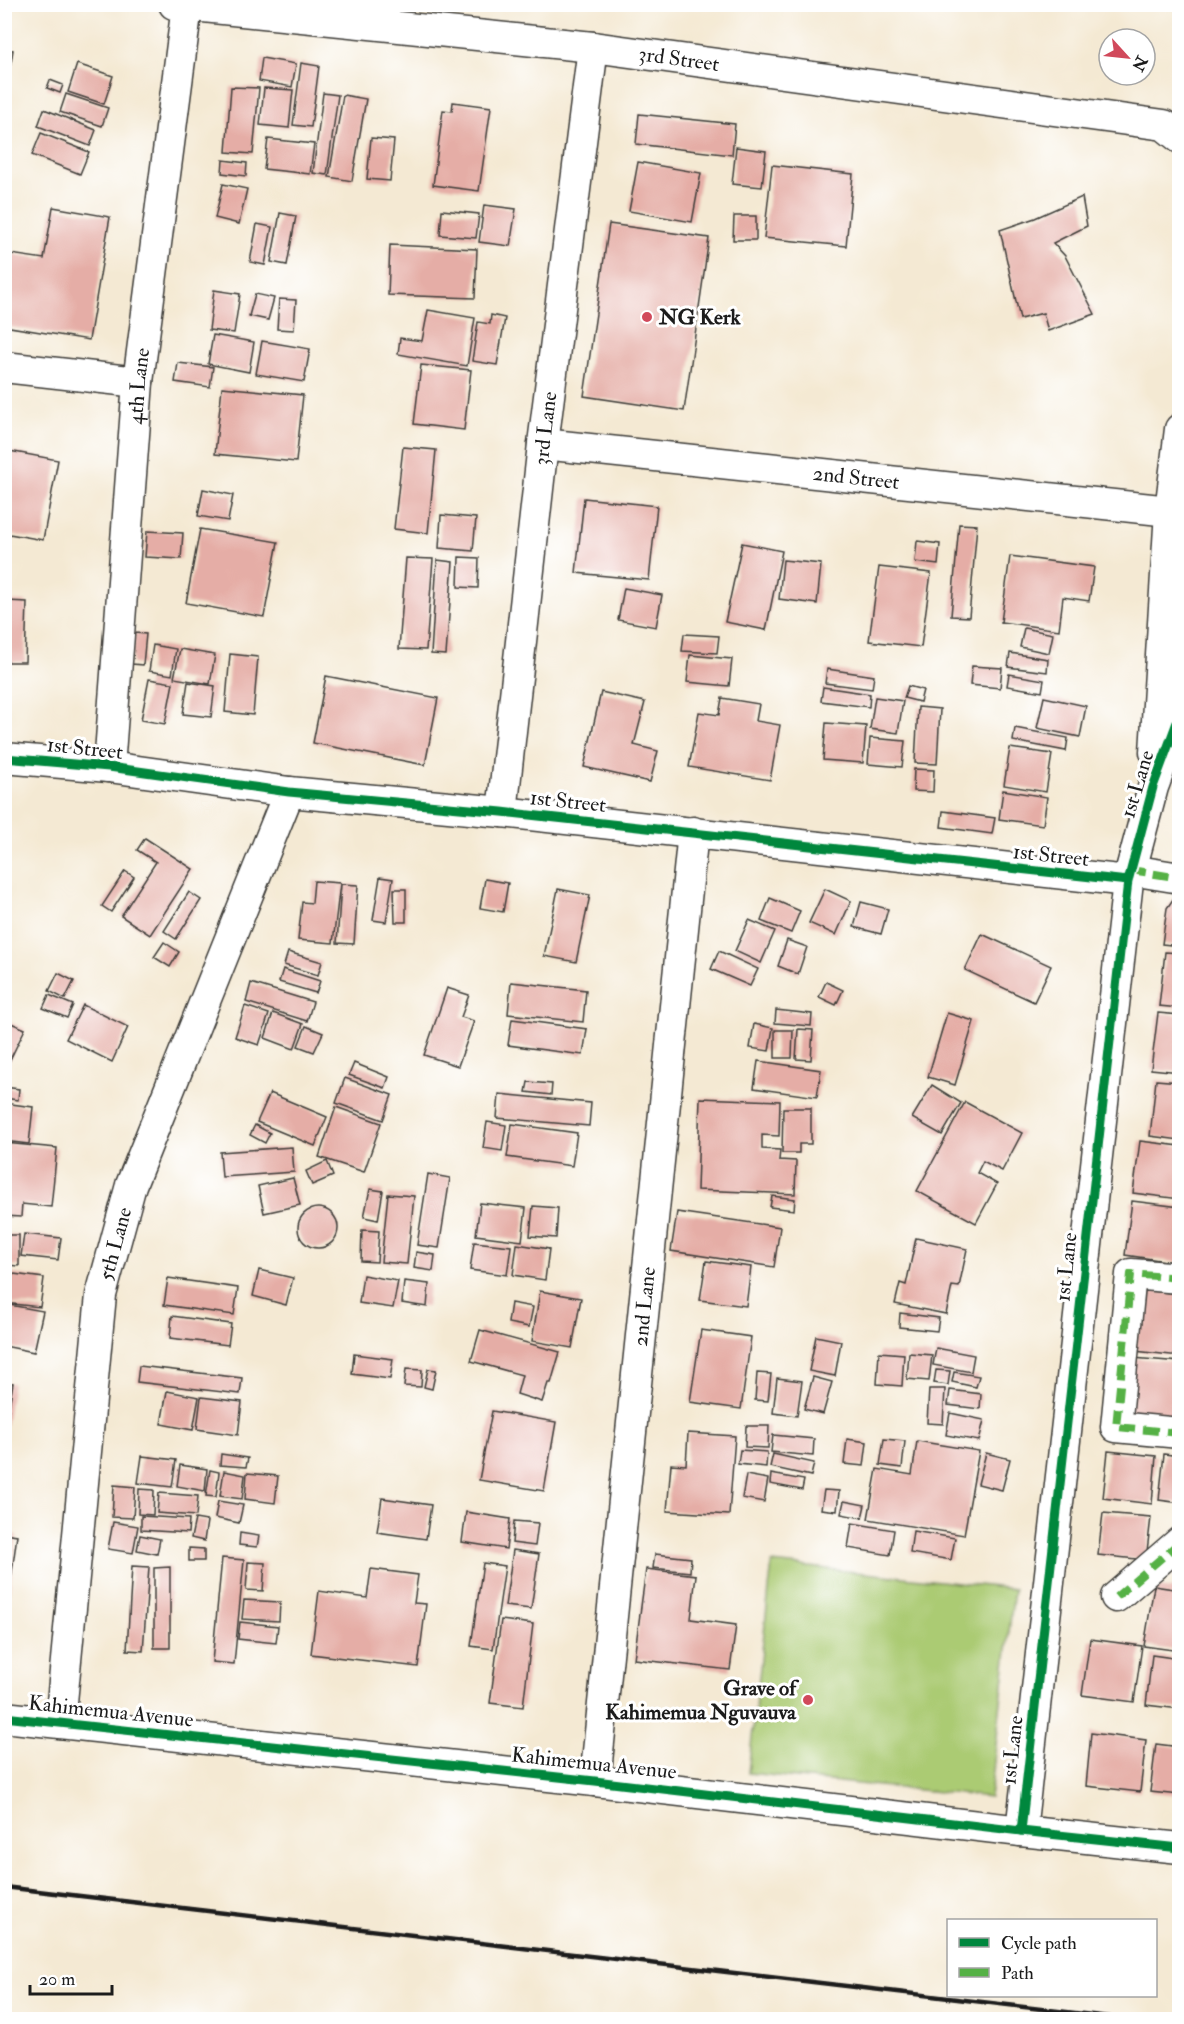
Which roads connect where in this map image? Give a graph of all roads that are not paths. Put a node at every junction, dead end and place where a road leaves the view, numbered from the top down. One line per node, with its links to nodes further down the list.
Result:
1 (180, 5): 2 (street, 3rd Street); 5 (street, 4th Lane)
2 (593, 46): 3 (street, 3rd Street); 7 (street, 3rd Lane)
3 (1179, 138)
4 (4, 368): 5 (street)
5 (138, 382): 11 (street, 4th Lane)
6 (1179, 429): 8 (street)
7 (543, 444): 8 (street, 2nd Street); 14 (street, 3rd Lane)
8 (1170, 511): 12 (street)
9 (1179, 714): 12 (street, 1st Lane)
10 (4, 758): 11 (street, 1st Street)
11 (109, 767): 13 (street, 1st Street)
12 (1153, 787): 16 (street, 1st Lane)
13 (290, 792): 14 (street, 1st Street); 23 (street, 5th Lane)
14 (502, 812): 15 (street, 1st Street)
15 (693, 832): 16 (street, 1st Street); 24 (street, 2nd Lane)
16 (1129, 876): 17 (street, 1st Street); 25 (street, 1st Lane)
17 (1179, 878)
18 (1179, 1278): 19 (street)
19 (1179, 1433)
20 (1179, 1542): 21 (street)
21 (1116, 1597)
22 (4, 1717): 23 (street, Kahimemua Avenue)
23 (60, 1724): 24 (street, Kahimemua Avenue)
24 (595, 1780): 25 (street, Kahimemua Avenue)
25 (1021, 1831): 26 (street, Kahimemua Avenue)
26 (1179, 1848)

